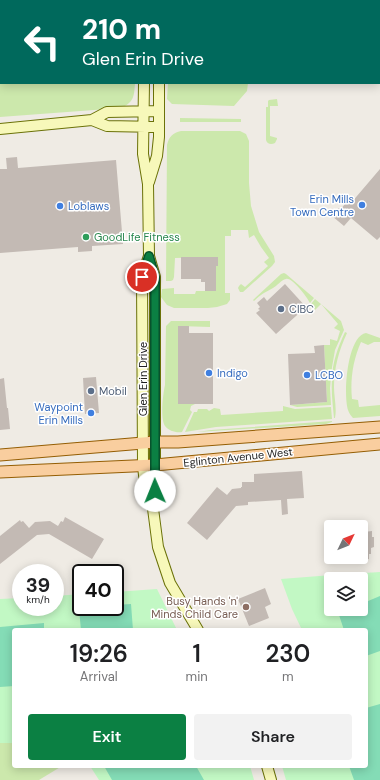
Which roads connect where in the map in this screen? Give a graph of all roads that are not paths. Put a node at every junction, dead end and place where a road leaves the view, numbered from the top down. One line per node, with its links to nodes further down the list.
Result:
1 (144, 84): 3 (street, Glen Erin Drive)
2 (159, 84): 4 (street, Glen Erin Drive)
3 (144, 111): 4 (street); 5 (street); 6 (street, Glen Erin Drive)
4 (159, 111): 7 (street, Glen Erin Drive)
5 (92, 120): 6 (street); 8 (street)
6 (144, 127): 7 (street); 9 (street, Glen Erin Drive)
7 (159, 127): 9 (street, Glen Erin Drive)
8 (0, 129)
9 (148, 184): 10 (street, Glen Erin Drive)
10 (149, 256): 12 (street, Glen Erin Drive); 13 (street, Glen Erin Drive)
11 (380, 428): 12 (main road, Eglinton Avenue West)
12 (155, 442): 13 (main road, Eglinton Avenue West); 16 (street, Glen Erin Drive)
13 (143, 443): 15 (main road, Eglinton Avenue West); 17 (street, Glen Erin Drive)
14 (380, 444): 16 (main road, Eglinton Avenue West)
15 (0, 455)
16 (155, 465): 17 (main road, Eglinton Avenue West); 19 (street, Glen Erin Drive)
17 (143, 466): 18 (main road, Eglinton Avenue West); 19 (street, Glen Erin Drive)
18 (0, 472)
19 (152, 501): 20 (street, Glen Erin Drive)
20 (197, 628)
21 (268, 768): 22 (street)
22 (271, 780)

